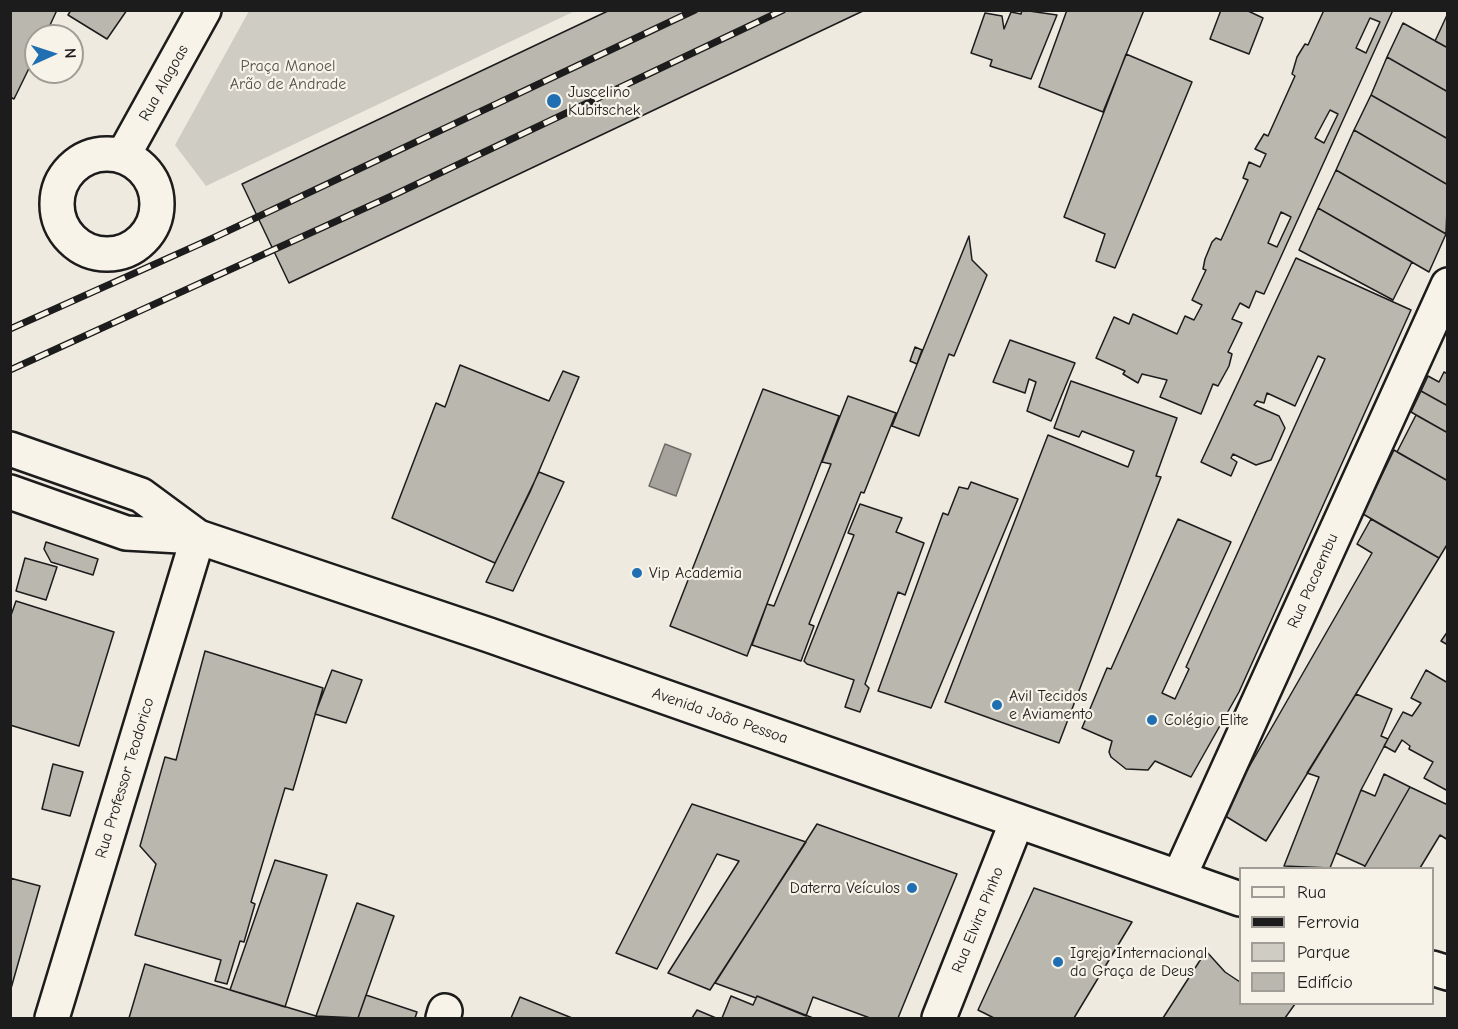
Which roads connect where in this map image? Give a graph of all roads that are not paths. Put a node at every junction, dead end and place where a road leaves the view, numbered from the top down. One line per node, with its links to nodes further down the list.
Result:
1 (204, 10): 2 (main road, Rua Alagoas)
2 (123, 156)
3 (1448, 285): 8 (main road, Rua Pacaembu)
4 (10, 449): 6 (main road, Avenida João Pessoa)
5 (10, 492): 6 (main road, Avenida João Pessoa)
6 (198, 537): 7 (main road, Avenida João Pessoa); 10 (main road, Rua Professor Teodorico)
7 (1017, 821): 8 (main road, Avenida João Pessoa); 11 (main road, Rua Elvira Pinho)
8 (1179, 877): 9 (main road, Avenida João Pessoa)
9 (1239, 899)
10 (52, 1018)
11 (939, 1018)

